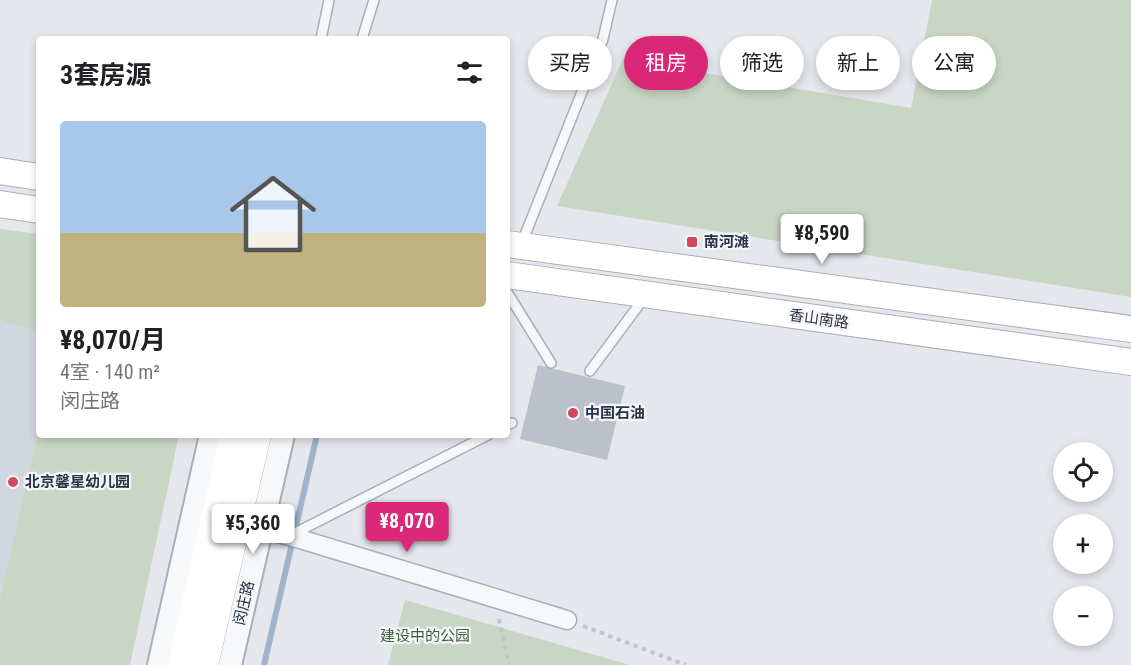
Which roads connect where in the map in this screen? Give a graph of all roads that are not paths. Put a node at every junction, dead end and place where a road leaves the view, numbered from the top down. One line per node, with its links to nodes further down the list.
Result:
1 (329, 0): 4 (lane)
2 (374, 0): 5 (lane)
3 (612, 0): 10 (lane)
4 (322, 36)
5 (363, 36)
6 (0, 171): 7 (main road)
7 (36, 177)
8 (0, 204): 9 (main road)
9 (36, 210)
10 (514, 245): 14 (main road)
11 (510, 275): 12 (main road, 香山南路)
12 (647, 295): 15 (main road, 香山南路); 17 (lane)
13 (510, 297): 16 (lane)
14 (1131, 329)
15 (1131, 362)
16 (550, 363)
17 (590, 371)
18 (210, 438): 26 (street)
19 (232, 438): 27 (main road)
20 (258, 438): 23 (main road, 闵庄路)
21 (282, 438): 23 (street, 闵庄路)
22 (482, 438): 24 (lane)
23 (249, 527): 24 (street); 28 (main road, 闵庄路); 29 (street, 闵庄路)
24 (290, 536): 25 (street)
25 (567, 620)
26 (159, 665)
27 (181, 665)
28 (205, 665)
29 (230, 665)

